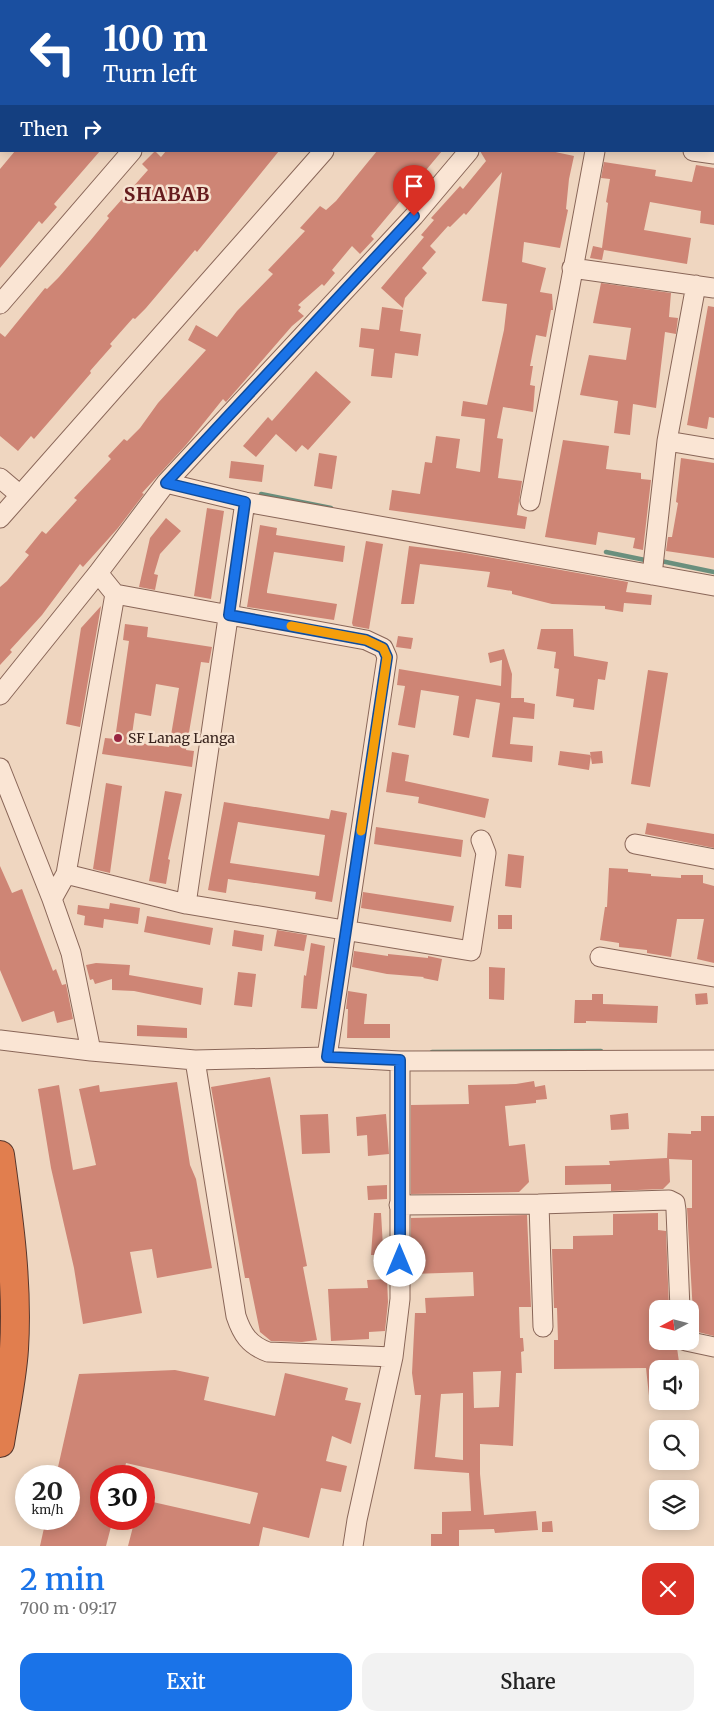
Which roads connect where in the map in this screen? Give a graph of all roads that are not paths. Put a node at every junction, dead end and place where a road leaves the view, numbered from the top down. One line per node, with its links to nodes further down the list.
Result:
1 (131, 152): 9 (street)
2 (323, 152): 14 (street)
3 (469, 152): 13 (street)
4 (595, 152): 7 (street)
5 (700, 152): 6 (street)
6 (714, 154)
7 (572, 268): 8 (street); 15 (street)
8 (705, 287): 10 (street)
9 (0, 304)
10 (667, 442): 11 (street); 19 (street)
11 (714, 449)
12 (0, 478): 14 (street)
13 (166, 483): 16 (street); 18 (street)
14 (20, 495): 17 (street)
15 (530, 501)
16 (245, 502): 19 (street); 22 (street)
17 (0, 518)
18 (98, 573): 21 (street); 23 (street)
19 (652, 575): 20 (street)
20 (714, 586)
21 (115, 594): 22 (street); 28 (street)
22 (229, 615): 30 (street); 31 (street)
23 (0, 695)
24 (0, 768): 29 (street)
25 (481, 840): 31 (street)
26 (635, 844): 27 (street)
27 (714, 859)
28 (66, 874): 29 (street); 30 (street)
29 (52, 899): 35 (street)
30 (186, 904): 31 (street)
31 (347, 929): 36 (street)
32 (600, 957): 33 (street)
33 (714, 977)
34 (0, 1040): 35 (street)
35 (91, 1051): 37 (street)
36 (327, 1057): 37 (street); 38 (street)
37 (195, 1060): 47 (street)
38 (400, 1060): 39 (street); 41 (street)
39 (714, 1060)
40 (0, 1156): 48 (highway)
41 (399, 1204): 42 (street); 47 (street)
42 (539, 1204): 43 (street); 44 (street)
43 (680, 1300)
44 (543, 1327)
45 (699, 1344): 46 (street)
46 (714, 1347)
47 (393, 1357): 49 (street)
48 (0, 1443)
49 (353, 1546)

